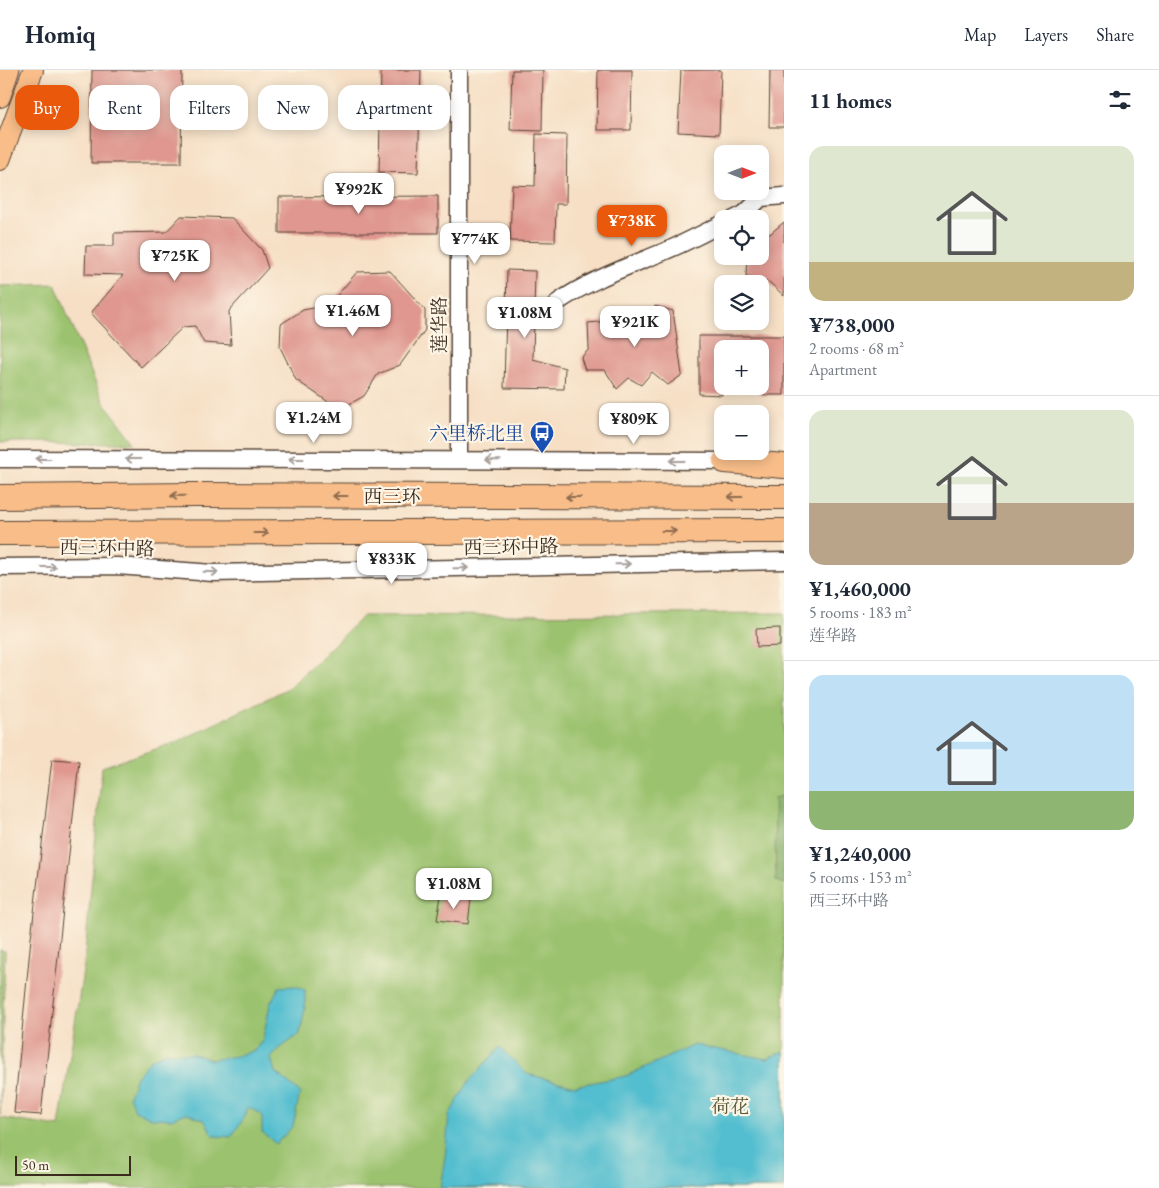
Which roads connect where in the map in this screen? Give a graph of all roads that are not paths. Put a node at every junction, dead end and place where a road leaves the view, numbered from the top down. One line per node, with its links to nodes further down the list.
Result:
1 (9, 70): 4 (main road)
2 (33, 70): 5 (main road)
3 (460, 70): 12 (street, 莲华路)
4 (0, 97)
5 (0, 160)
6 (784, 196): 7 (street)
7 (748, 210)
8 (714, 228): 9 (street)
9 (558, 302)
10 (784, 456): 13 (street)
11 (0, 459): 12 (street, one-way to 11)
12 (458, 459): 13 (street, one-way to 12)
13 (725, 462): 14 (highway)
14 (784, 466)
15 (0, 497): 16 (highway, 西三环, one-way to 15)
16 (784, 497)
17 (784, 531): 18 (highway, 西三环, one-way to 17)
18 (0, 533)
19 (784, 561): 20 (street, 西三环中路, one-way to 19)
20 (0, 567)

